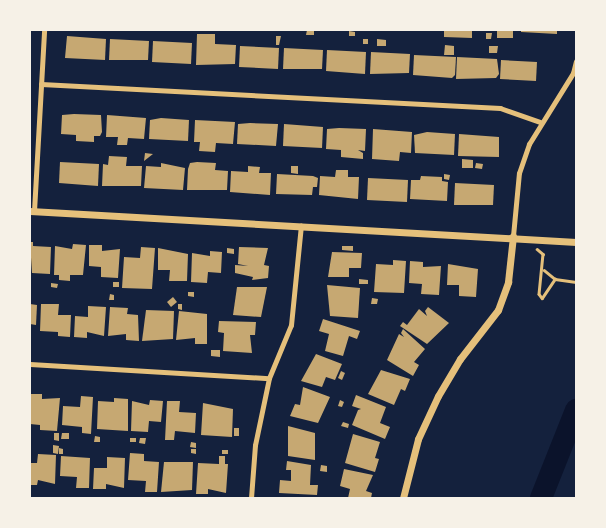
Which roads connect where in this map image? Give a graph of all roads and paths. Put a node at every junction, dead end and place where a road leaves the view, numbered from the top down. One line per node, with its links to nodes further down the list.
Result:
1 (44, 30): 3 (street)
2 (576, 61): 4 (street)
3 (41, 84): 4 (street); 5 (street)
4 (540, 122): 7 (street)
5 (32, 211): 6 (street)
6 (301, 225): 7 (street); 14 (street)
7 (513, 236): 8 (street); 16 (street)
8 (576, 242)
9 (529, 249): 10 (path)
10 (544, 270): 11 (path); 11 (path)
11 (555, 279): 12 (path)
12 (576, 282)
13 (30, 364): 14 (street)
14 (269, 378): 15 (street)
15 (251, 498)
16 (403, 498)

